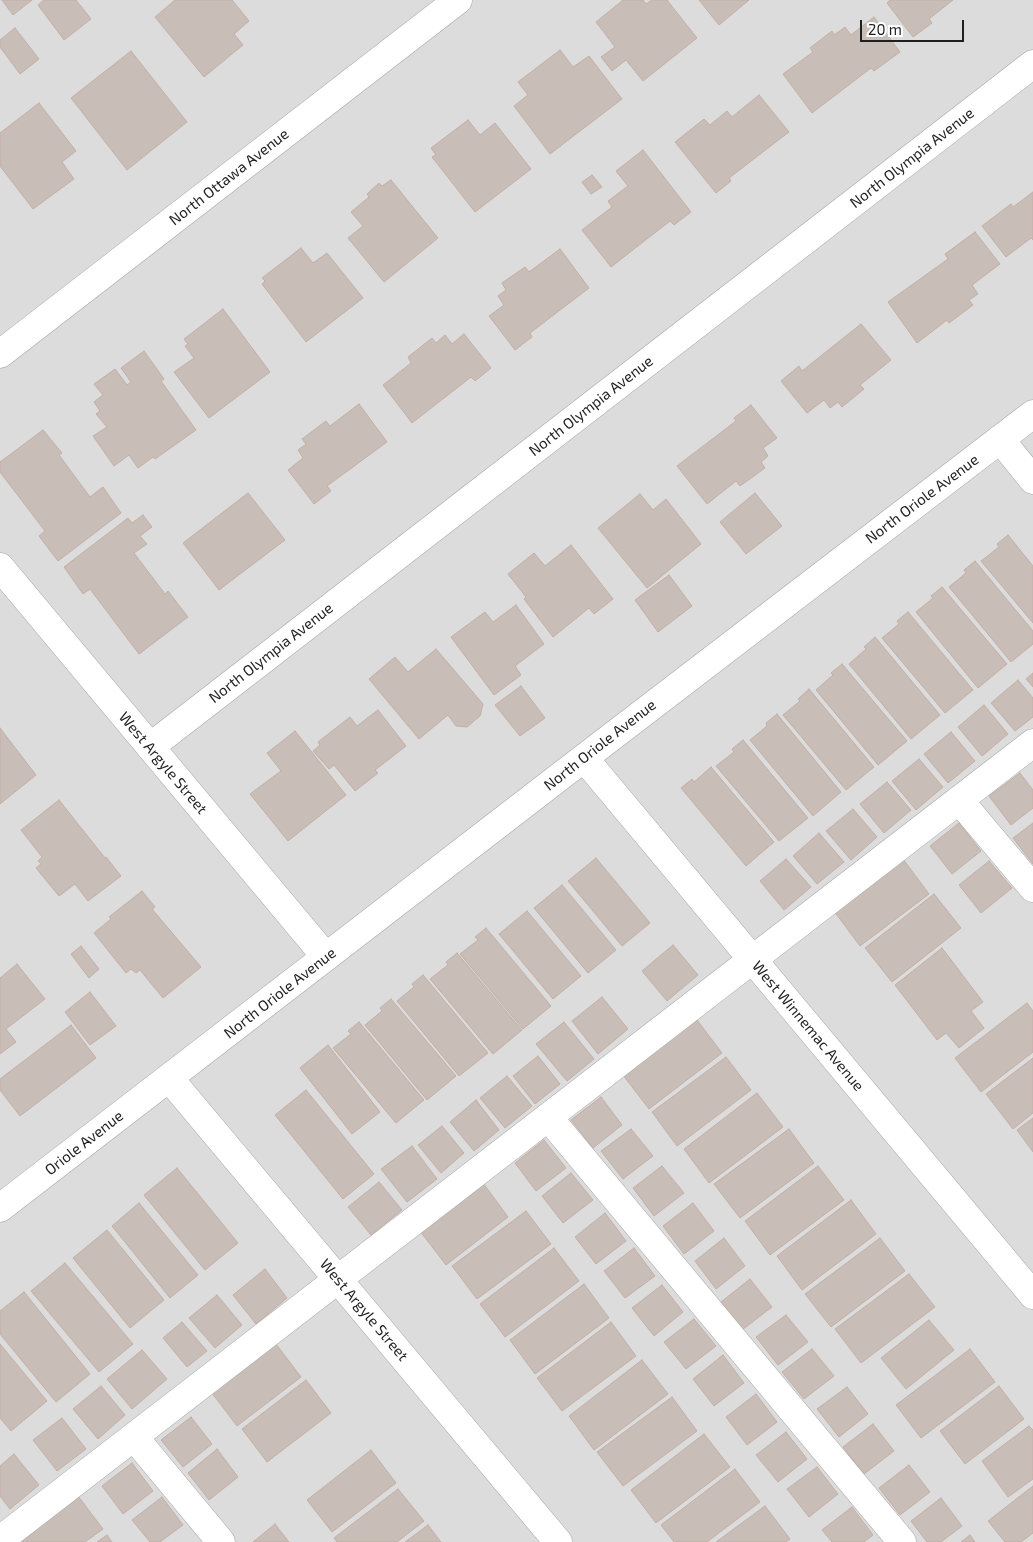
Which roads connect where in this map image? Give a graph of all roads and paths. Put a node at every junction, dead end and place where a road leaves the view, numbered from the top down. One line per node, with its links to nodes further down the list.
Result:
1 (458, 0): 3 (street, North Ottawa Avenue)
2 (1033, 64): 9 (street, North Olympia Avenue)
3 (0, 354)
4 (1033, 414): 5 (street, North Oriole Avenue)
5 (1000, 439): 6 (street); 10 (street, North Oriole Avenue)
6 (1033, 480)
7 (0, 567): 9 (street, West Argyle Street)
8 (1033, 743): 11 (street)
9 (150, 747): 13 (street, West Argyle Street)
10 (584, 758): 13 (street, North Oriole Avenue); 14 (street, West Winnemac Avenue)
11 (960, 800): 12 (street); 14 (street)
12 (1033, 888)
13 (326, 957): 15 (street, North Oriole Avenue)
14 (752, 960): 16 (street); 19 (street, West Winnemac Avenue)
15 (169, 1078): 17 (street, Oriole Avenue); 18 (street, West Argyle Street)
16 (548, 1117): 18 (street); 24 (street)
17 (1, 1206)
18 (338, 1279): 20 (street); 23 (street, West Argyle Street)
19 (1033, 1295)
20 (134, 1437): 21 (street); 22 (street)
21 (0, 1540)
22 (222, 1542)
23 (558, 1542)
24 (902, 1542)

